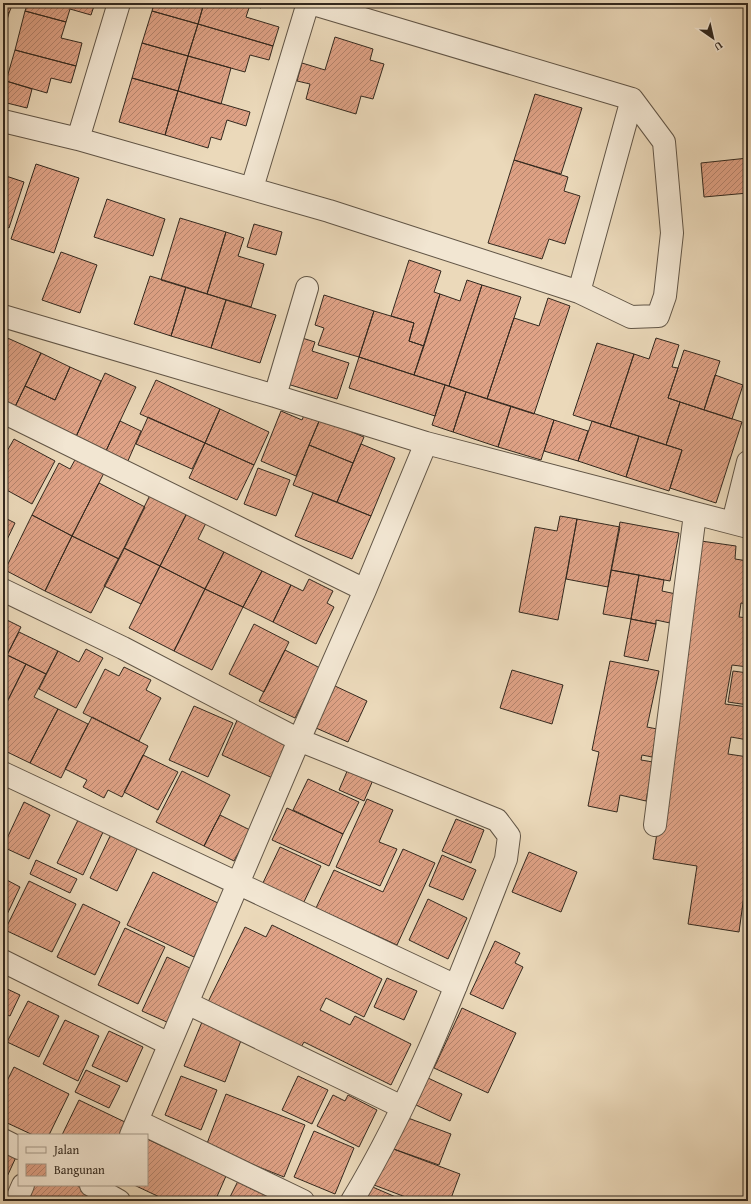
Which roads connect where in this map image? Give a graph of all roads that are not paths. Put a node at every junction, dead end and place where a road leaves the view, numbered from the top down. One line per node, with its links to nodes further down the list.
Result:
1 (119, 3): 5 (street)
2 (309, 3): 3 (street); 6 (street)
3 (632, 99): 8 (street); 8 (street)
4 (3, 121): 5 (street)
5 (78, 139): 6 (street)
6 (252, 188): 8 (street)
7 (307, 288): 10 (street)
8 (579, 292)
9 (3, 316): 10 (street)
10 (275, 396): 12 (street)
11 (3, 412): 17 (street)
12 (426, 443): 14 (street); 17 (street)
13 (748, 462): 15 (street)
14 (695, 514): 15 (street); 20 (street)
15 (741, 524)
16 (3, 590): 18 (street)
17 (365, 590): 18 (street)
18 (299, 740): 21 (street); 23 (street)
19 (3, 773): 21 (street)
20 (655, 825)
21 (237, 884): 23 (street); 24 (street)
22 (3, 961): 25 (street)
23 (456, 986): 26 (street)
24 (187, 1003): 25 (street); 26 (street)
25 (169, 1044): 27 (street)
26 (402, 1107): 35 (street)
27 (134, 1128): 29 (street)
28 (148, 1134): 34 (street)
29 (148, 1134)
30 (3, 1140): 31 (street)
31 (18, 1148)
32 (23, 1186): 33 (street)
33 (16, 1201)
34 (302, 1201)
35 (352, 1201)

